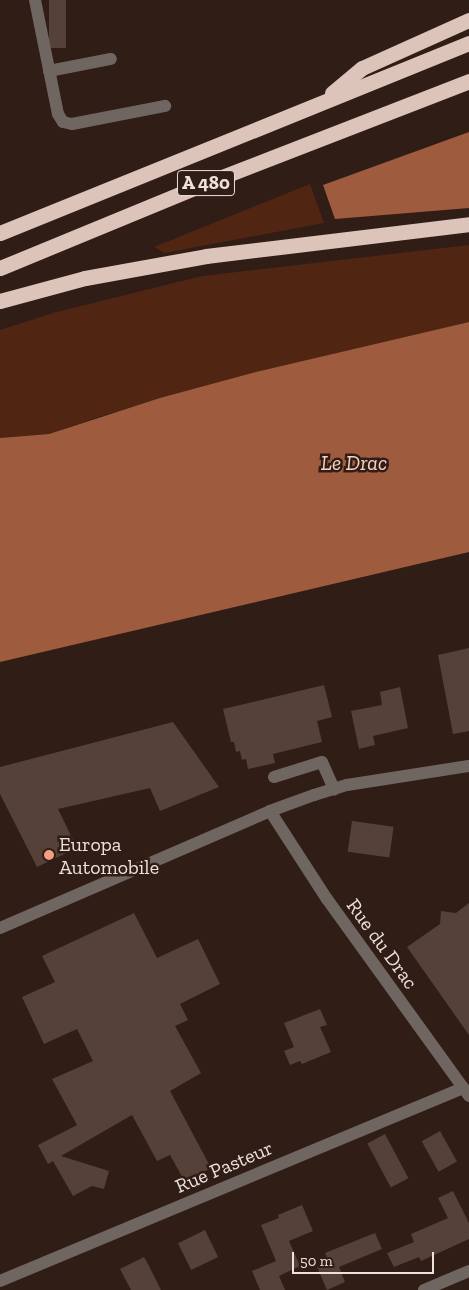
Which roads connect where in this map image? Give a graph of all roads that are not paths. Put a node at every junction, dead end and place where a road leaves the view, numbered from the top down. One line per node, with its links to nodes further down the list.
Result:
1 (35, 0): 5 (street)
2 (469, 20): 8 (highway)
3 (469, 43): 8 (highway, A 480)
4 (111, 59): 5 (street)
5 (49, 71): 10 (street)
6 (469, 81): 9 (highway, A 480)
7 (469, 88): 9 (highway)
8 (321, 102): 12 (highway, A 480)
9 (415, 103): 13 (highway, A 480)
10 (165, 106)
11 (469, 224): 14 (highway)
12 (0, 233)
13 (0, 268)
14 (0, 301)
15 (469, 766): 17 (street)
16 (274, 776): 17 (street)
17 (334, 789): 18 (street)
18 (270, 811): 19 (street); 20 (street, Rue du Drac)
19 (0, 928)
20 (466, 1092): 22 (street, Rue Pasteur)
21 (469, 1271): 23 (street)
22 (0, 1281)
23 (424, 1290)

